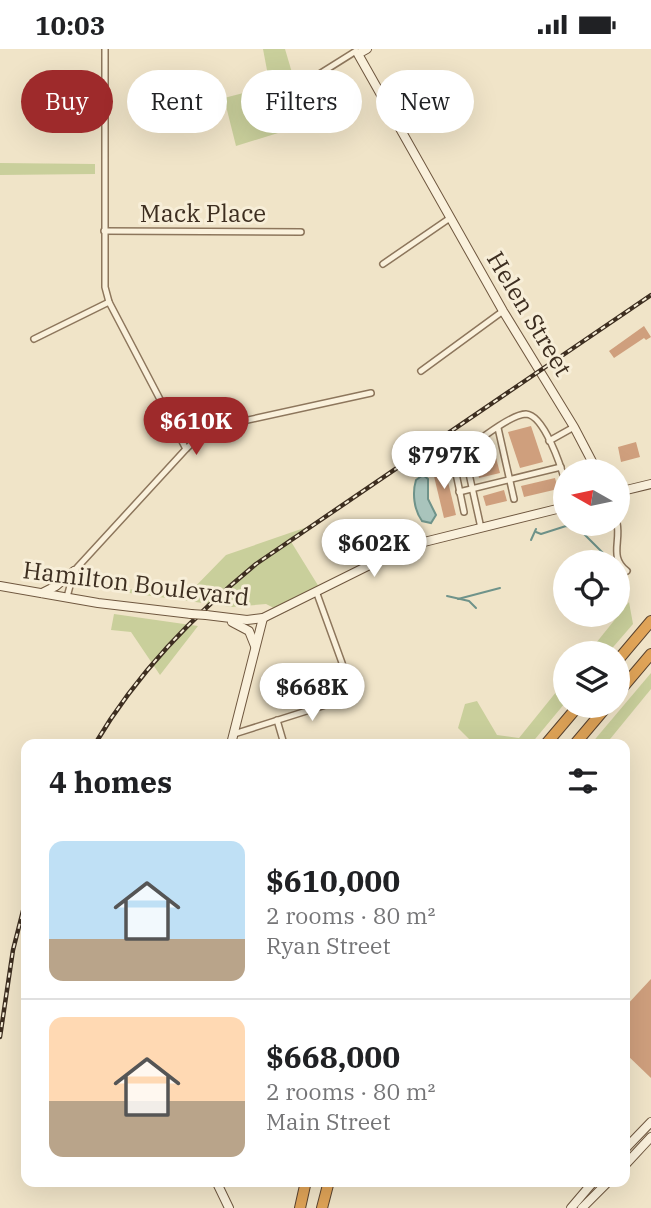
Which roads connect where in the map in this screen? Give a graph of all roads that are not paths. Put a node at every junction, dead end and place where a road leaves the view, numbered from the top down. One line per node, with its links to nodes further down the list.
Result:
1 (105, 49): 6 (street)
2 (367, 49): 3 (main road)
3 (356, 51): 4 (street); 5 (main road, Helen Street)
4 (326, 70)
5 (450, 218): 8 (street); 10 (main road, Helen Street)
6 (104, 231): 7 (street, Mack Place); 9 (street)
7 (301, 232)
8 (383, 264)
9 (109, 302): 11 (street); 17 (street)
10 (503, 311): 12 (street); 14 (main road, Helen Street)
11 (34, 339)
12 (421, 371)
13 (371, 393): 17 (street)
14 (574, 427): 16 (street); 20 (main road, Helen Street)
15 (498, 428): 16 (street); 18 (street); 22 (street)
16 (549, 441): 19 (street)
17 (186, 449): 31 (street)
18 (464, 451): 24 (street); 26 (street)
19 (557, 459)
20 (590, 459)
21 (553, 469): 22 (street)
22 (510, 479): 24 (street); 27 (street)
23 (651, 484): 25 (main road)
24 (473, 489): 26 (street); 30 (street)
25 (630, 489)
26 (459, 492): 29 (street)
27 (514, 499)
28 (553, 510): 30 (main road)
29 (464, 512)
30 (481, 529): 33 (main road)
31 (74, 571): 34 (main road); 35 (street)
32 (1, 589): 34 (main road, Hamilton Boulevard)
33 (317, 591): 37 (main road); 45 (street)
34 (42, 593): 35 (main road, Hamilton Boulevard)
35 (67, 597): 36 (main road, Hamilton Boulevard, bridge)
36 (219, 617): 37 (main road, Hamilton Boulevard); 40 (main road)
37 (263, 618): 40 (main road, Hamilton Boulevard)
38 (651, 621): 39 (highway)
39 (630, 646)
40 (255, 649): 46 (main road, Hamilton Boulevard)
41 (651, 654): 42 (highway)
42 (630, 679)
43 (568, 718): 49 (highway)
44 (597, 718): 50 (highway)
45 (276, 720): 46 (street); 48 (street)
46 (234, 734): 47 (main road, Hamilton Boulevard)
47 (233, 739)
48 (282, 739)
49 (550, 739)
50 (579, 739)
51 (651, 1122): 53 (main road)
52 (651, 1137): 54 (main road)
53 (630, 1144)
54 (630, 1160)
55 (219, 1187): 61 (main road)
56 (305, 1187): 62 (highway)
57 (327, 1187): 63 (highway)
58 (591, 1187): 60 (main road)
59 (602, 1187): 60 (main road)
60 (582, 1203): 64 (main road)
61 (229, 1208)
62 (300, 1208)
63 (322, 1208)
64 (571, 1208)

